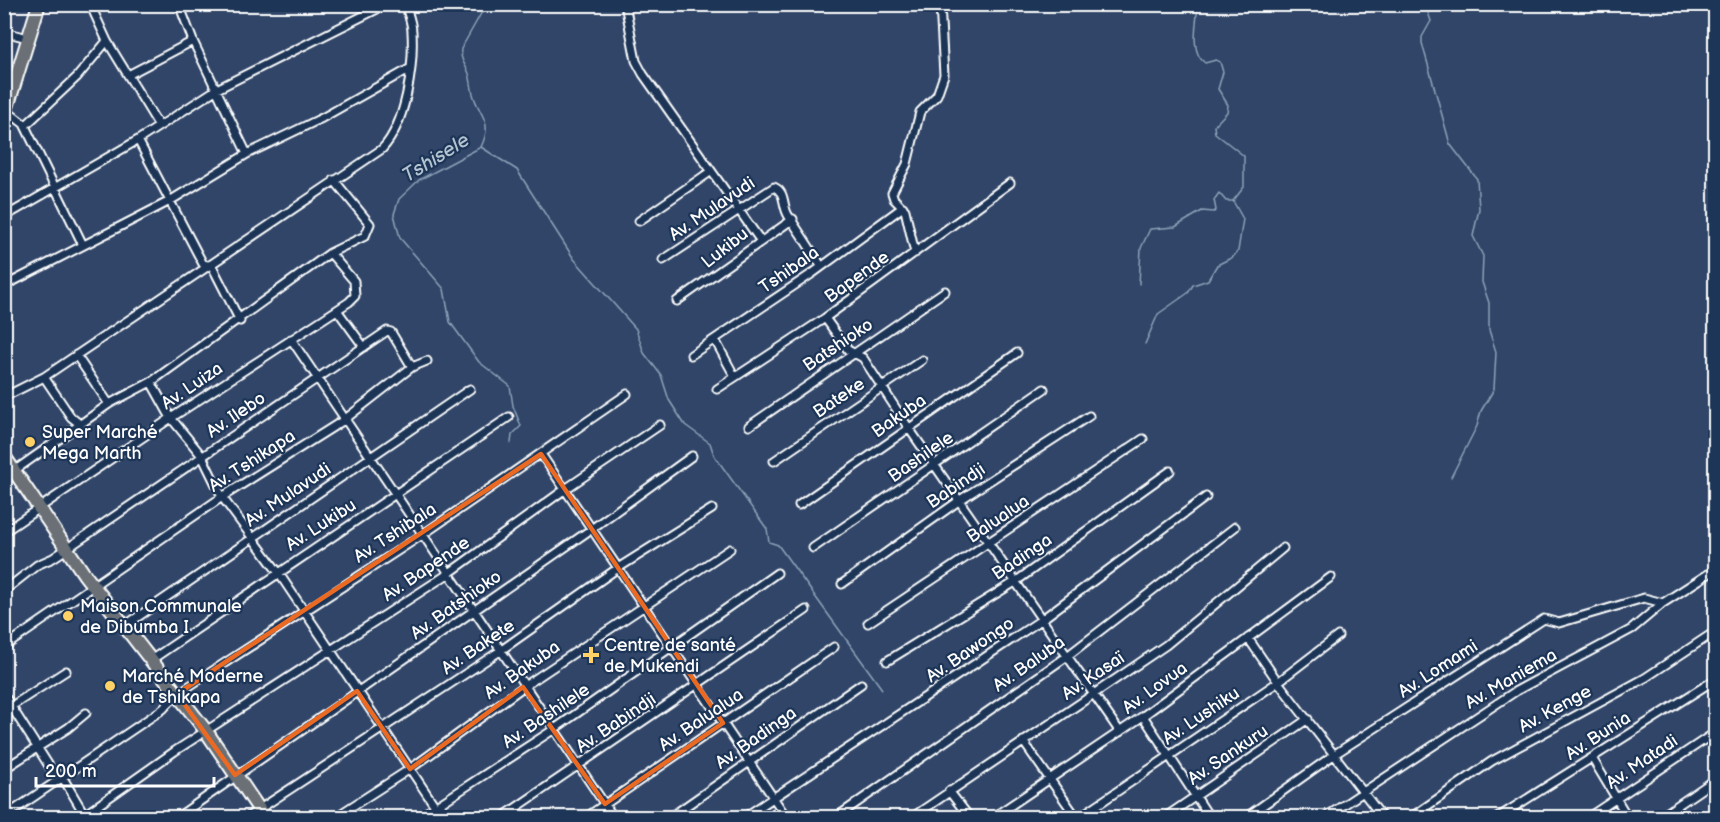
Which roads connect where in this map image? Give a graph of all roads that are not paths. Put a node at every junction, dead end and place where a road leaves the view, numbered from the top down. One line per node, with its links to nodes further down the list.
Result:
1 (39, 4): 10 (highway)
2 (90, 4): 11 (street)
3 (192, 4): 8 (street)
4 (387, 4): 15 (street)
5 (405, 4): 13 (street)
6 (625, 4): 21 (street)
7 (940, 4): 26 (street)
8 (180, 7): 12 (street)
9 (4, 32): 10 (street)
10 (28, 38): 16 (highway)
11 (107, 41): 14 (street); 17 (street)
12 (193, 41): 14 (street); 15 (street)
13 (409, 69): 20 (street); 22 (street)
14 (128, 75): 18 (street)
15 (217, 89): 18 (street); 20 (street)
16 (6, 114): 17 (street)
17 (25, 126): 24 (street)
18 (159, 126): 19 (street)
19 (138, 141): 24 (street); 25 (street)
20 (247, 154): 25 (street)
21 (710, 172): 27 (street); 30 (street)
22 (334, 180): 33 (street); 36 (street)
23 (1010, 183): 34 (street, Bapende)
24 (54, 188): 28 (street); 32 (street)
25 (168, 202): 32 (street); 36 (street)
26 (903, 207): 34 (street); 37 (street, Tshibala)
27 (736, 209): 29 (street, Av. Mulavudi); 31 (street); 35 (street, Av. Mulavudi)
28 (4, 217)
29 (793, 219): 31 (street, Lukibu); 37 (street)
30 (639, 221)
31 (760, 240): 40 (street, Lukibu)
32 (83, 245): 38 (street)
33 (330, 253): 41 (street, Av. Luiza); 43 (street)
34 (915, 254): 42 (street, Bapende)
35 (663, 260)
36 (212, 266): 43 (street); 49 (street)
37 (821, 266): 45 (street, Tshibala)
38 (4, 286)
39 (945, 291): 47 (street, Batshioko)
40 (677, 301)
41 (337, 310): 44 (street, Av. Luiza); 46 (street)
42 (825, 318): 47 (street); 55 (street, Bapende)
43 (240, 321): 57 (street)
44 (291, 339): 56 (street); 67 (street, Av. Luiza)
45 (715, 340): 50 (street, Tshibala); 55 (street)
46 (364, 347): 53 (street, Av. Ilebo); 56 (street, Av. Ilebo)
47 (855, 351): 58 (street); 71 (street, Batshioko)
48 (1017, 353): 72 (street, Bakuba)
49 (76, 355): 54 (street); 64 (street)
50 (691, 355)
51 (922, 360): 58 (street, Bateke)
52 (427, 361): 53 (street, Av. Tshikapa)
53 (412, 367): 68 (street, Av. Tshikapa)
54 (44, 377): 63 (street); 69 (street)
55 (735, 377): 61 (street, Bapende)
56 (319, 378): 68 (street); 76 (street, Av. Ilebo)
57 (151, 382): 64 (street); 67 (street)
58 (883, 386): 72 (street); 79 (street, Bateke)
59 (1044, 388): 80 (street, Bashilele)
60 (470, 389): 78 (street, Av. Mulavudi)
61 (717, 389)
62 (627, 394): 74 (street, Av. Tshibala)
63 (4, 397)
64 (109, 404): 69 (street)
65 (1089, 416): 87 (street, Babindji)
66 (509, 417): 84 (street, Av. Lukibu)
67 (171, 418): 76 (street); 90 (street, Av. Luiza)
68 (344, 420): 78 (street); 86 (street, Av. Tshikapa)
69 (81, 425): 82 (street)
70 (660, 425): 83 (street, Av. Bapende)
71 (749, 426)
72 (908, 427): 80 (street); 88 (street, Bakuba)
73 (1143, 439): 96 (street, Balualua)
74 (541, 454): 83 (street); 94 (street, Av. Tshibala)
75 (4, 456): 82 (highway)
76 (202, 456): 86 (street); 97 (street, Av. Ilebo)
77 (692, 456): 92 (street, Av. Batshioko)
78 (369, 458): 84 (street); 95 (street, Av. Mulavudi)
79 (774, 461)
80 (936, 465): 87 (street); 98 (street, Bashilele)
81 (1170, 471): 107 (street, Badinga)
82 (10, 475): 90 (highway)
83 (564, 490): 92 (street); 105 (street, Av. Bapende)
84 (395, 495): 94 (street); 103 (street, Av. Lukibu)
85 (1206, 496): 116 (street, Av. Bawongo)
86 (222, 497): 95 (street); 109 (street, Av. Tshikapa)
87 (960, 500): 96 (street); 108 (street, Babindji)
88 (799, 505)
89 (712, 509): 101 (street, Av. Bakete)
90 (39, 510): 93 (street, Av. Luiza); 97 (highway)
91 (1235, 527): 127 (street, Av. Baluba)
92 (590, 530): 101 (street); 115 (street, Av. Batshioko)
93 (4, 532)
94 (422, 535): 105 (street); 113 (street, Av. Tshibala)
95 (251, 538): 103 (street); 118 (street, Av. Mulavudi)
96 (989, 543): 107 (street); 117 (street, Balualua)
97 (65, 548): 109 (highway); 110 (street, Av. Ilebo)
98 (813, 548)
99 (1283, 548): 137 (street, Av. Kasaï)
100 (730, 549): 112 (street, Av. Bakuba)
101 (618, 568): 112 (street); 126 (street, Av. Bakete)
102 (1716, 569): 111 (street, Av. Maniema)
103 (278, 572): 113 (street); 128 (street, Av. Lukibu)
104 (777, 573): 122 (street, Av. Bashilele)
105 (448, 574): 115 (street); 125 (street, Av. Bapende)
106 (1331, 577): 121 (street, Av. Lovua)
107 (1015, 582): 116 (street); 129 (street, Badinga)
108 (842, 584)
109 (94, 588): 118 (highway); 124 (street, Av. Tshikapa)
110 (4, 591)
111 (1663, 603): 152 (street, Av. Lomami); 164 (street, Av. Maniema)
112 (644, 605): 122 (street); 135 (street, Av. Bakuba)
113 (303, 610): 125 (street); 138 (street, Av. Tshibala)
114 (806, 610): 133 (street, Av. Babindji)
115 (473, 612): 126 (street); 136 (street, Av. Batshioko)
116 (1041, 620): 127 (street); 166 (street, Av. Bawongo)
117 (868, 622)
118 (123, 627): 128 (highway)
119 (1716, 630): 194 (street, Av. Kenge)
120 (1338, 636): 132 (street, Av. Lushiku)
121 (1248, 638): 132 (street); 142 (street, Av. Lovua)
122 (673, 646): 133 (street); 146 (street, Av. Bashilele)
123 (834, 647): 144 (street, Av. Balualua)
124 (4, 648)
125 (331, 650): 136 (street); 147 (street, Av. Bapende)
126 (500, 651): 135 (street); 145 (street, Av. Bakete)
127 (1066, 657): 137 (street); 184 (street, Av. Baluba)
128 (151, 660): 138 (highway)
129 (887, 661)
130 (66, 671): 140 (street)
131 (1716, 679): 154 (street, Av. Bunia)
132 (1278, 682): 143 (street); 153 (street, Av. Lushiku)
133 (699, 684): 144 (street); 156 (street, Av. Babindji)
134 (861, 684): 155 (street, Av. Badinga)
135 (523, 687): 146 (street); 158 (street, Av. Bakuba)
136 (357, 691): 145 (street); 159 (street, Av. Batshioko)
137 (1092, 693): 148 (street); 150 (street, Av. Kasaï)
138 (177, 694): 147 (highway); 160 (street, Av. Tshibala)
139 (4, 695): 140 (street)
140 (8, 709): 151 (street)
141 (86, 712): 151 (street)
142 (1143, 716): 148 (street, Av. Lovua); 153 (street)
143 (1308, 719): 152 (street); 165 (street, Av. Sankuru)
144 (723, 723): 155 (street); 168 (street, Av. Balualua)
145 (382, 729): 158 (street); 170 (street, Av. Bakete)
146 (553, 730): 156 (street); 169 (street, Av. Bashilele)
147 (206, 732): 159 (highway); 172 (street, Av. Bapende)
148 (1120, 732): 162 (street, Av. Lovua)
149 (1716, 732): 167 (street, Av. Matadi)
150 (1023, 741): 162 (street); 163 (street, Av. Kasaï)
151 (38, 748): 157 (street); 160 (street)
152 (1335, 754): 164 (street); 191 (street, Av. Lomami)
153 (1169, 756): 165 (street); 188 (street, Av. Lushiku)
154 (1592, 758): 167 (street); 195 (street, Av. Bunia)
155 (749, 760): 166 (street); 181 (street, Av. Badinga)
156 (579, 766): 168 (street); 178 (street, Av. Babindji)
157 (4, 769)
158 (410, 769): 169 (street); 175 (street, Av. Bakuba)
159 (235, 775): 170 (highway); 173 (street, Av. Batshioko)
160 (63, 778): 171 (street, Av. Tshibala); 172 (street)
161 (1716, 779): 198 (street)
162 (1050, 780): 187 (street, Av. Lovua); 188 (street)
163 (949, 791): 185 (street, Av. Kasaï); 186 (street)
164 (1362, 792): 192 (street, Av. Maniema); 193 (street)
165 (1196, 794): 189 (street, Av. Sankuru); 190 (street)
166 (773, 797): 182 (street, Av. Bawongo); 183 (street)
167 (1615, 798): 196 (street, Av. Matadi); 197 (street)
168 (605, 804): 179 (street, Av. Balualua); 180 (street)
169 (435, 806): 176 (street, Av. Bashilele); 177 (street)
170 (262, 813): 174 (street, Av. Bakete)
171 (4, 817)
172 (84, 817)
173 (176, 818)
174 (246, 818)
175 (334, 818)
176 (418, 818)
177 (443, 818)
178 (501, 818)
179 (585, 818)
180 (614, 818)
181 (669, 818)
182 (743, 818)
183 (787, 818)
184 (834, 818)
185 (911, 818)
186 (970, 818)
187 (992, 818)
188 (1078, 818)
189 (1164, 818)
190 (1210, 818)
191 (1245, 818)
192 (1324, 818)
193 (1383, 818)
194 (1410, 818)
195 (1497, 818)
196 (1587, 818)
197 (1628, 818)
198 (1659, 818)

